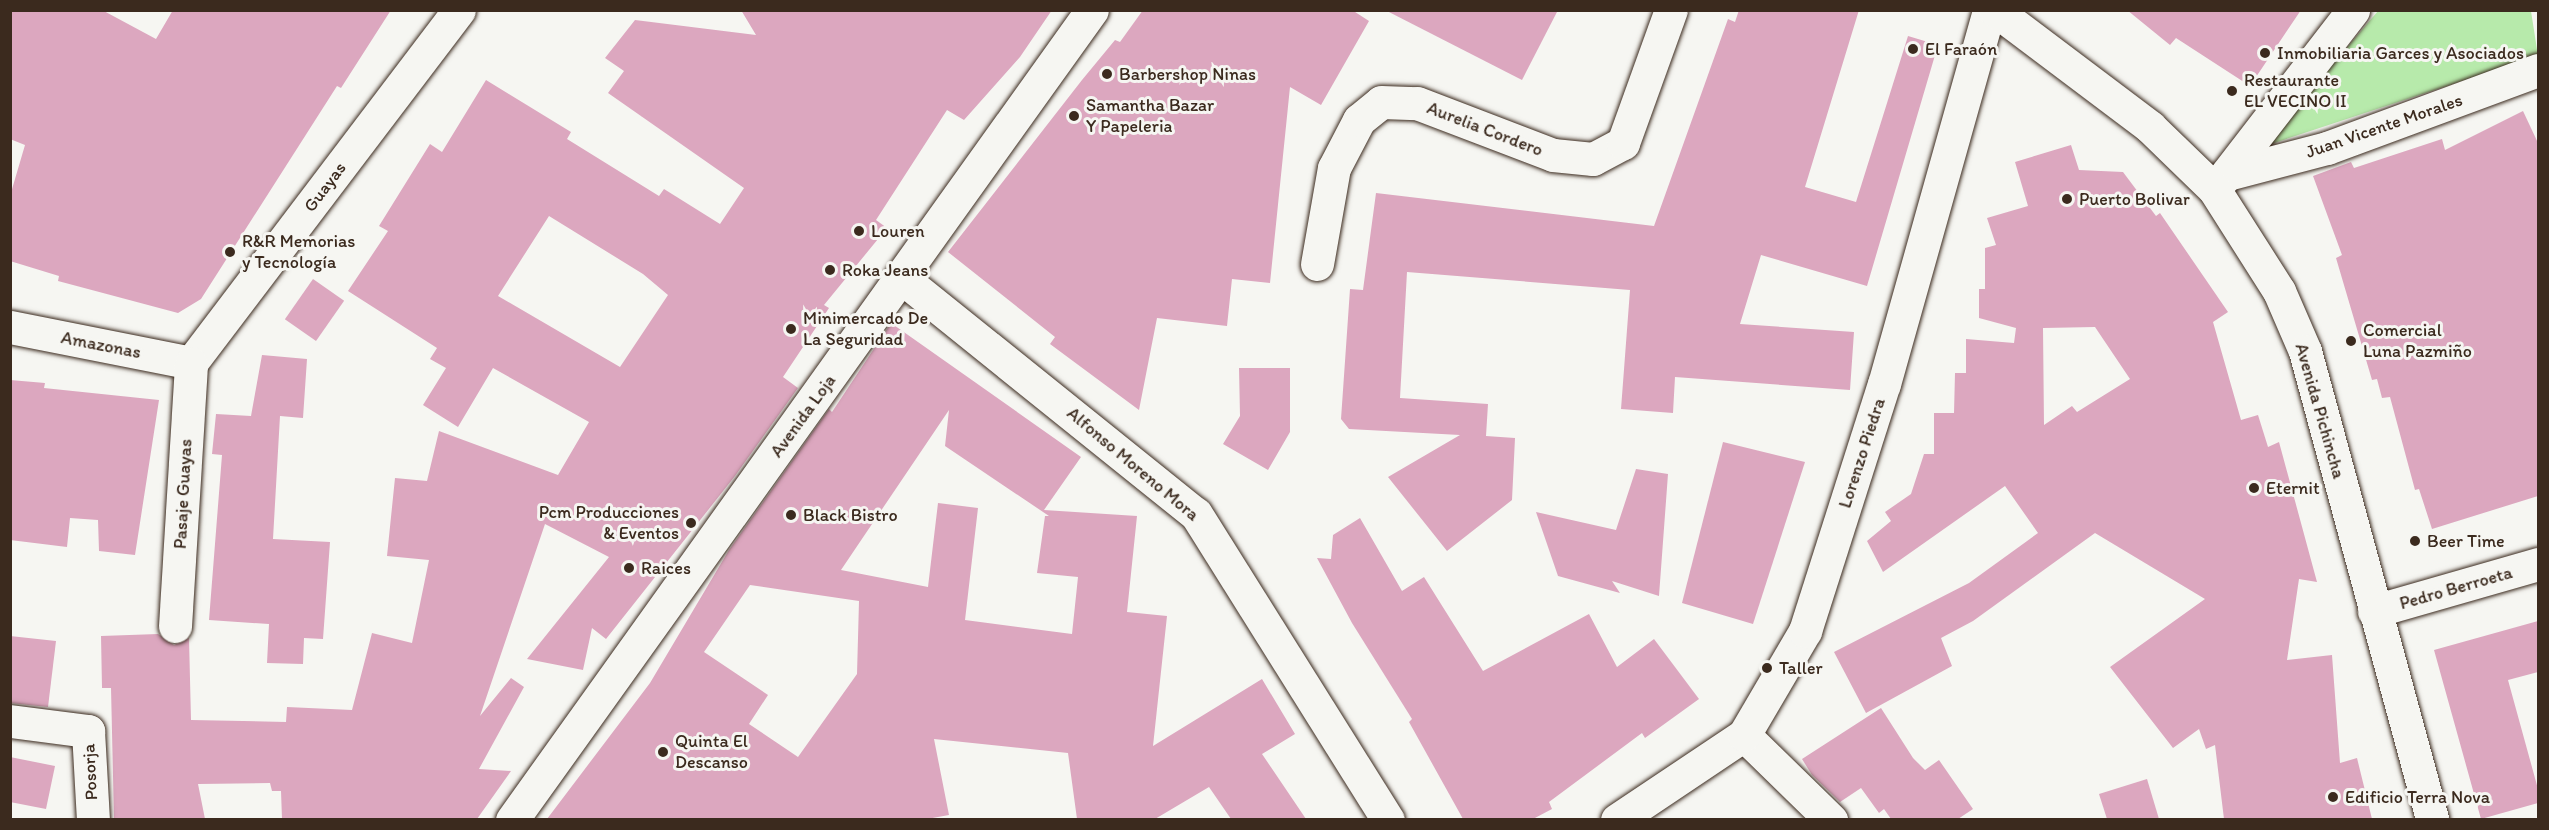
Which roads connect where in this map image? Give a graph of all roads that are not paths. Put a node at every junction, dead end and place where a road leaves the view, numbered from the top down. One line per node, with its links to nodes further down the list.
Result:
1 (459, 10): 12 (street, Guayas)
2 (1092, 10): 10 (street, Avenida Loja)
3 (1671, 10): 9 (street, Aurelia Cordero)
4 (1989, 10): 17 (street, Lorenzo Piedra)
5 (1995, 10): 8 (street, Avenida Pichincha)
6 (2353, 10): 8 (street)
7 (2538, 70): 8 (street, Juan Vicente Morales)
8 (2220, 182): 14 (street, Avenida Pichincha)
9 (1317, 264)
10 (902, 278): 19 (street, Avenida Loja); 20 (street, Alfonso Moreno Mora)
11 (10, 327): 12 (street, Amazonas)
12 (191, 363): 15 (street, Pasaje Guayas)
13 (2538, 564): 14 (street, Pedro Berroeta)
14 (2374, 611): 23 (street, Avenida Pichincha)
15 (175, 626)
16 (10, 722): 18 (street, Posorja)
17 (1744, 735): 21 (street, Lorenzo Piedra); 22 (street)
18 (93, 819)
19 (512, 819)
20 (1388, 819)
21 (1617, 819)
22 (1831, 819)
23 (2432, 819)

